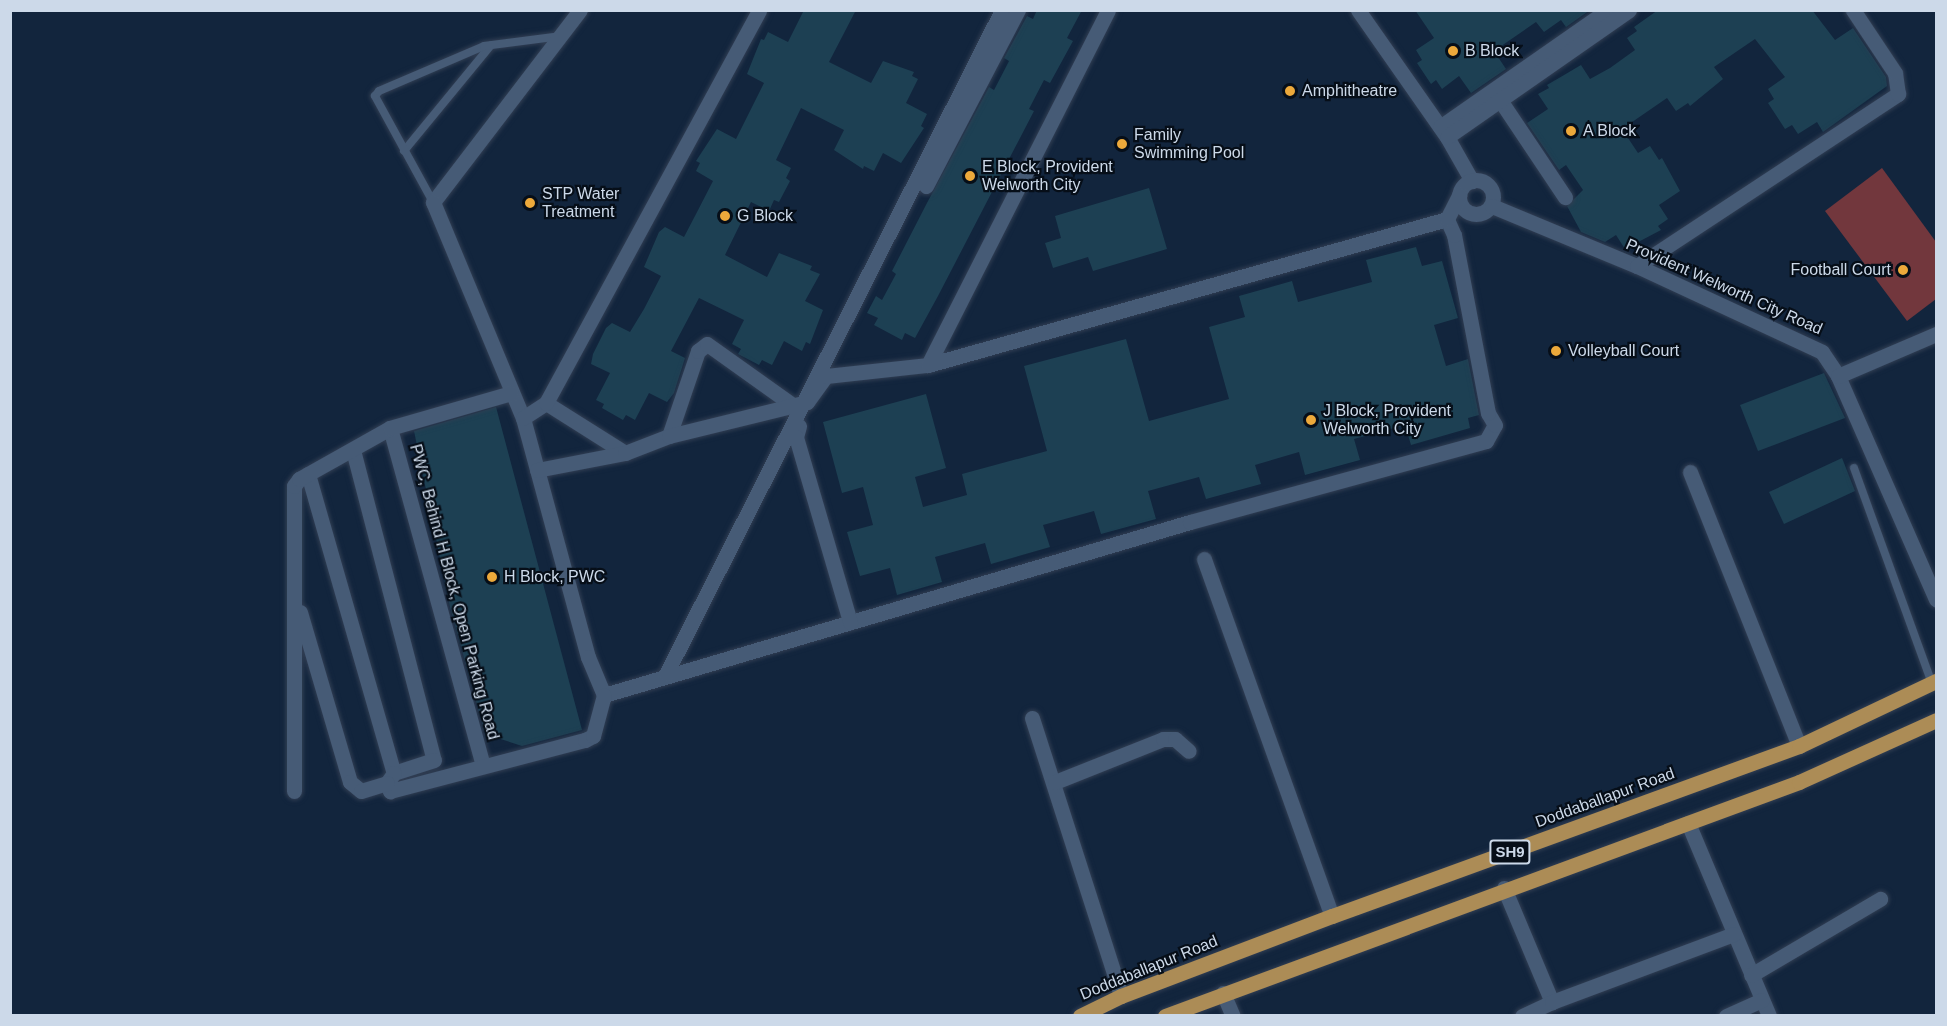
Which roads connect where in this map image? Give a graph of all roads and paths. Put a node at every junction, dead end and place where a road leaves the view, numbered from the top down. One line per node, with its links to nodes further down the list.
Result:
1 (580, 10): 10 (street)
2 (759, 10): 27 (street)
3 (1002, 10): 28 (street)
4 (1018, 10): 24 (street)
5 (1108, 10): 23 (street)
6 (1358, 10): 13 (street)
7 (1608, 10): 13 (street)
8 (1629, 10): 12 (street)
9 (1853, 10): 21 (street)
10 (561, 36): 11 (lane); 18 (street)
11 (491, 44): 14 (lane); 14 (lane)
12 (1500, 100): 13 (street); 17 (street)
13 (1443, 132): 15 (street)
14 (404, 151): 18 (lane)
15 (1472, 181): 16 (street); 19 (street)
16 (1459, 195): 19 (street); 20 (street)
17 (1565, 197)
18 (433, 202): 26 (street)
19 (1492, 206): 21 (street, Provident Welworth City Road)
20 (1447, 219): 23 (street); 41 (street)
21 (1637, 266): 25 (street, Provident Welworth City Road)
22 (1936, 333): 25 (street)
23 (928, 364): 24 (street)
24 (826, 376): 28 (street)
25 (1838, 376): 40 (street, Provident Welworth City Road)
26 (511, 393): 29 (street); 30 (street)
27 (546, 403): 29 (street); 33 (street)
28 (802, 406): 31 (street); 31 (street); 41 (street); 42 (street)
29 (523, 418): 35 (street)
30 (390, 428): 32 (street); 49 (street, PWC, Behind H Block, Open Parking Road)
31 (669, 436): 33 (street)
32 (353, 450): 37 (street); 50 (street)
33 (625, 453): 35 (street)
34 (1854, 468): 43 (lane)
35 (537, 470): 44 (street)
36 (1690, 472): 47 (street)
37 (308, 474): 39 (street); 50 (street)
38 (1204, 559): 56 (street)
39 (295, 595): 50 (street); 52 (street)
40 (1936, 599)
41 (850, 622): 42 (street)
42 (666, 674): 44 (street)
43 (1934, 682): 47 (main road, Doddaballapur Road / SH9)
44 (604, 696): 49 (street)
45 (1032, 718): 51 (street)
46 (1936, 720): 53 (main road, SH9)
47 (1799, 746): 56 (main road, Doddaballapur Road / SH9)
48 (1189, 751): 51 (street)
49 (483, 765): 50 (street)
50 (390, 778)
51 (1054, 782): 60 (street)
52 (294, 791)
53 (1688, 823): 54 (main road, SH9); 57 (street)
54 (1504, 888): 59 (main road, SH9); 62 (street)
55 (1880, 899): 58 (street)
56 (1332, 916): 60 (main road, Doddaballapur Road / SH9)
57 (1734, 934): 58 (street); 62 (street)
58 (1751, 975): 61 (street)
59 (1223, 993): 64 (main road, SH9); 65 (street)
60 (1121, 996): 63 (main road, Doddaballapur Road / SH9)
61 (1762, 1000): 67 (street); 68 (street)
62 (1552, 1002): 66 (street)
63 (1080, 1016)
64 (1165, 1016)
65 (1233, 1016)
66 (1522, 1016)
67 (1726, 1016)
68 (1769, 1016)

